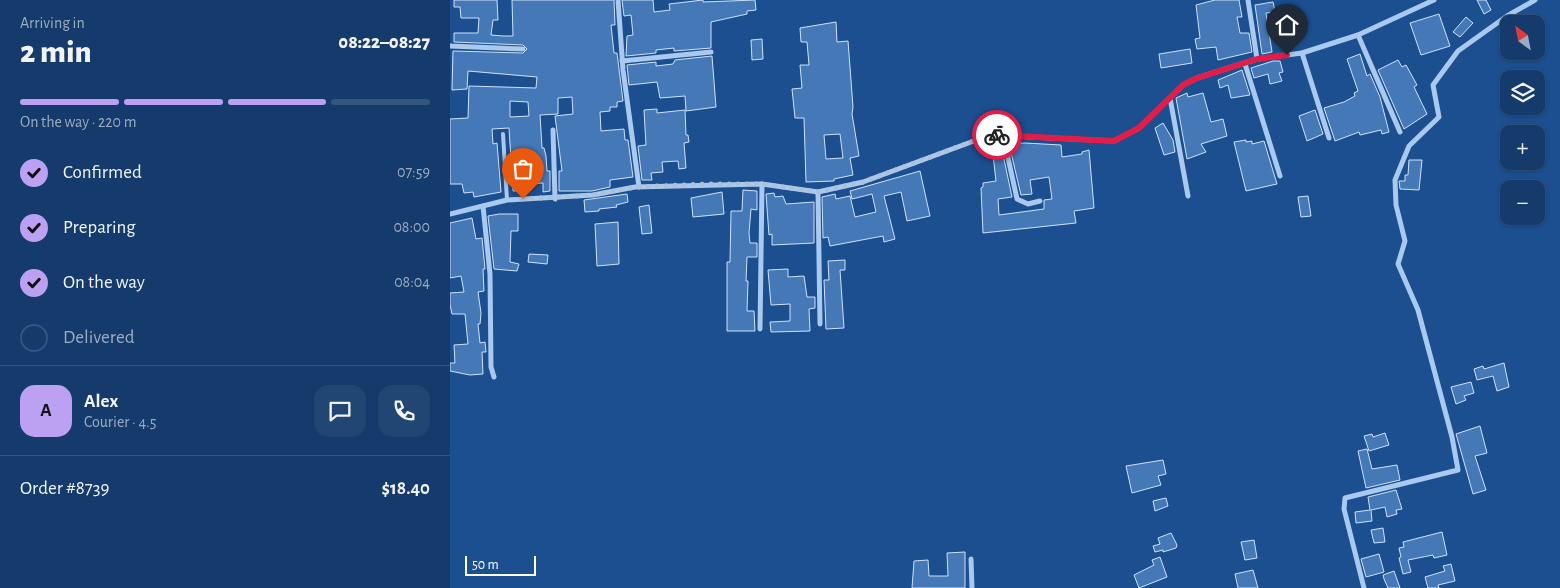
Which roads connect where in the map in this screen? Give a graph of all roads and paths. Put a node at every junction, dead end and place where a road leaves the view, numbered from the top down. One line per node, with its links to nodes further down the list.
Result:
1 (618, 0): 11 (street)
2 (1248, 0): 10 (street)
3 (1434, 0): 5 (street)
4 (1535, 0): 34 (street)
5 (1358, 35): 9 (street); 15 (street)
6 (450, 46): 7 (street)
7 (523, 50)
8 (711, 52): 11 (street)
9 (1302, 53): 10 (street); 18 (street)
10 (1257, 59): 12 (street)
11 (622, 62): 21 (street)
12 (1245, 64): 13 (street); 19 (street)
13 (1170, 98): 17 (street); 23 (street)
14 (553, 130): 24 (street)
15 (1400, 132)
16 (503, 134): 25 (lane)
17 (1003, 134): 22 (street); 26 (street)
18 (1329, 138)
19 (1280, 176)
20 (762, 184): 21 (street); 22 (street); 30 (street)
21 (638, 187): 24 (street)
22 (818, 192): 29 (street)
23 (1188, 196)
24 (555, 198): 25 (street)
25 (507, 200): 27 (street)
26 (1040, 201)
27 (484, 206): 28 (street); 31 (street)
28 (450, 214)
29 (820, 324)
30 (760, 329)
31 (494, 377)
32 (971, 559): 33 (street)
33 (972, 588)
34 (1364, 588)

